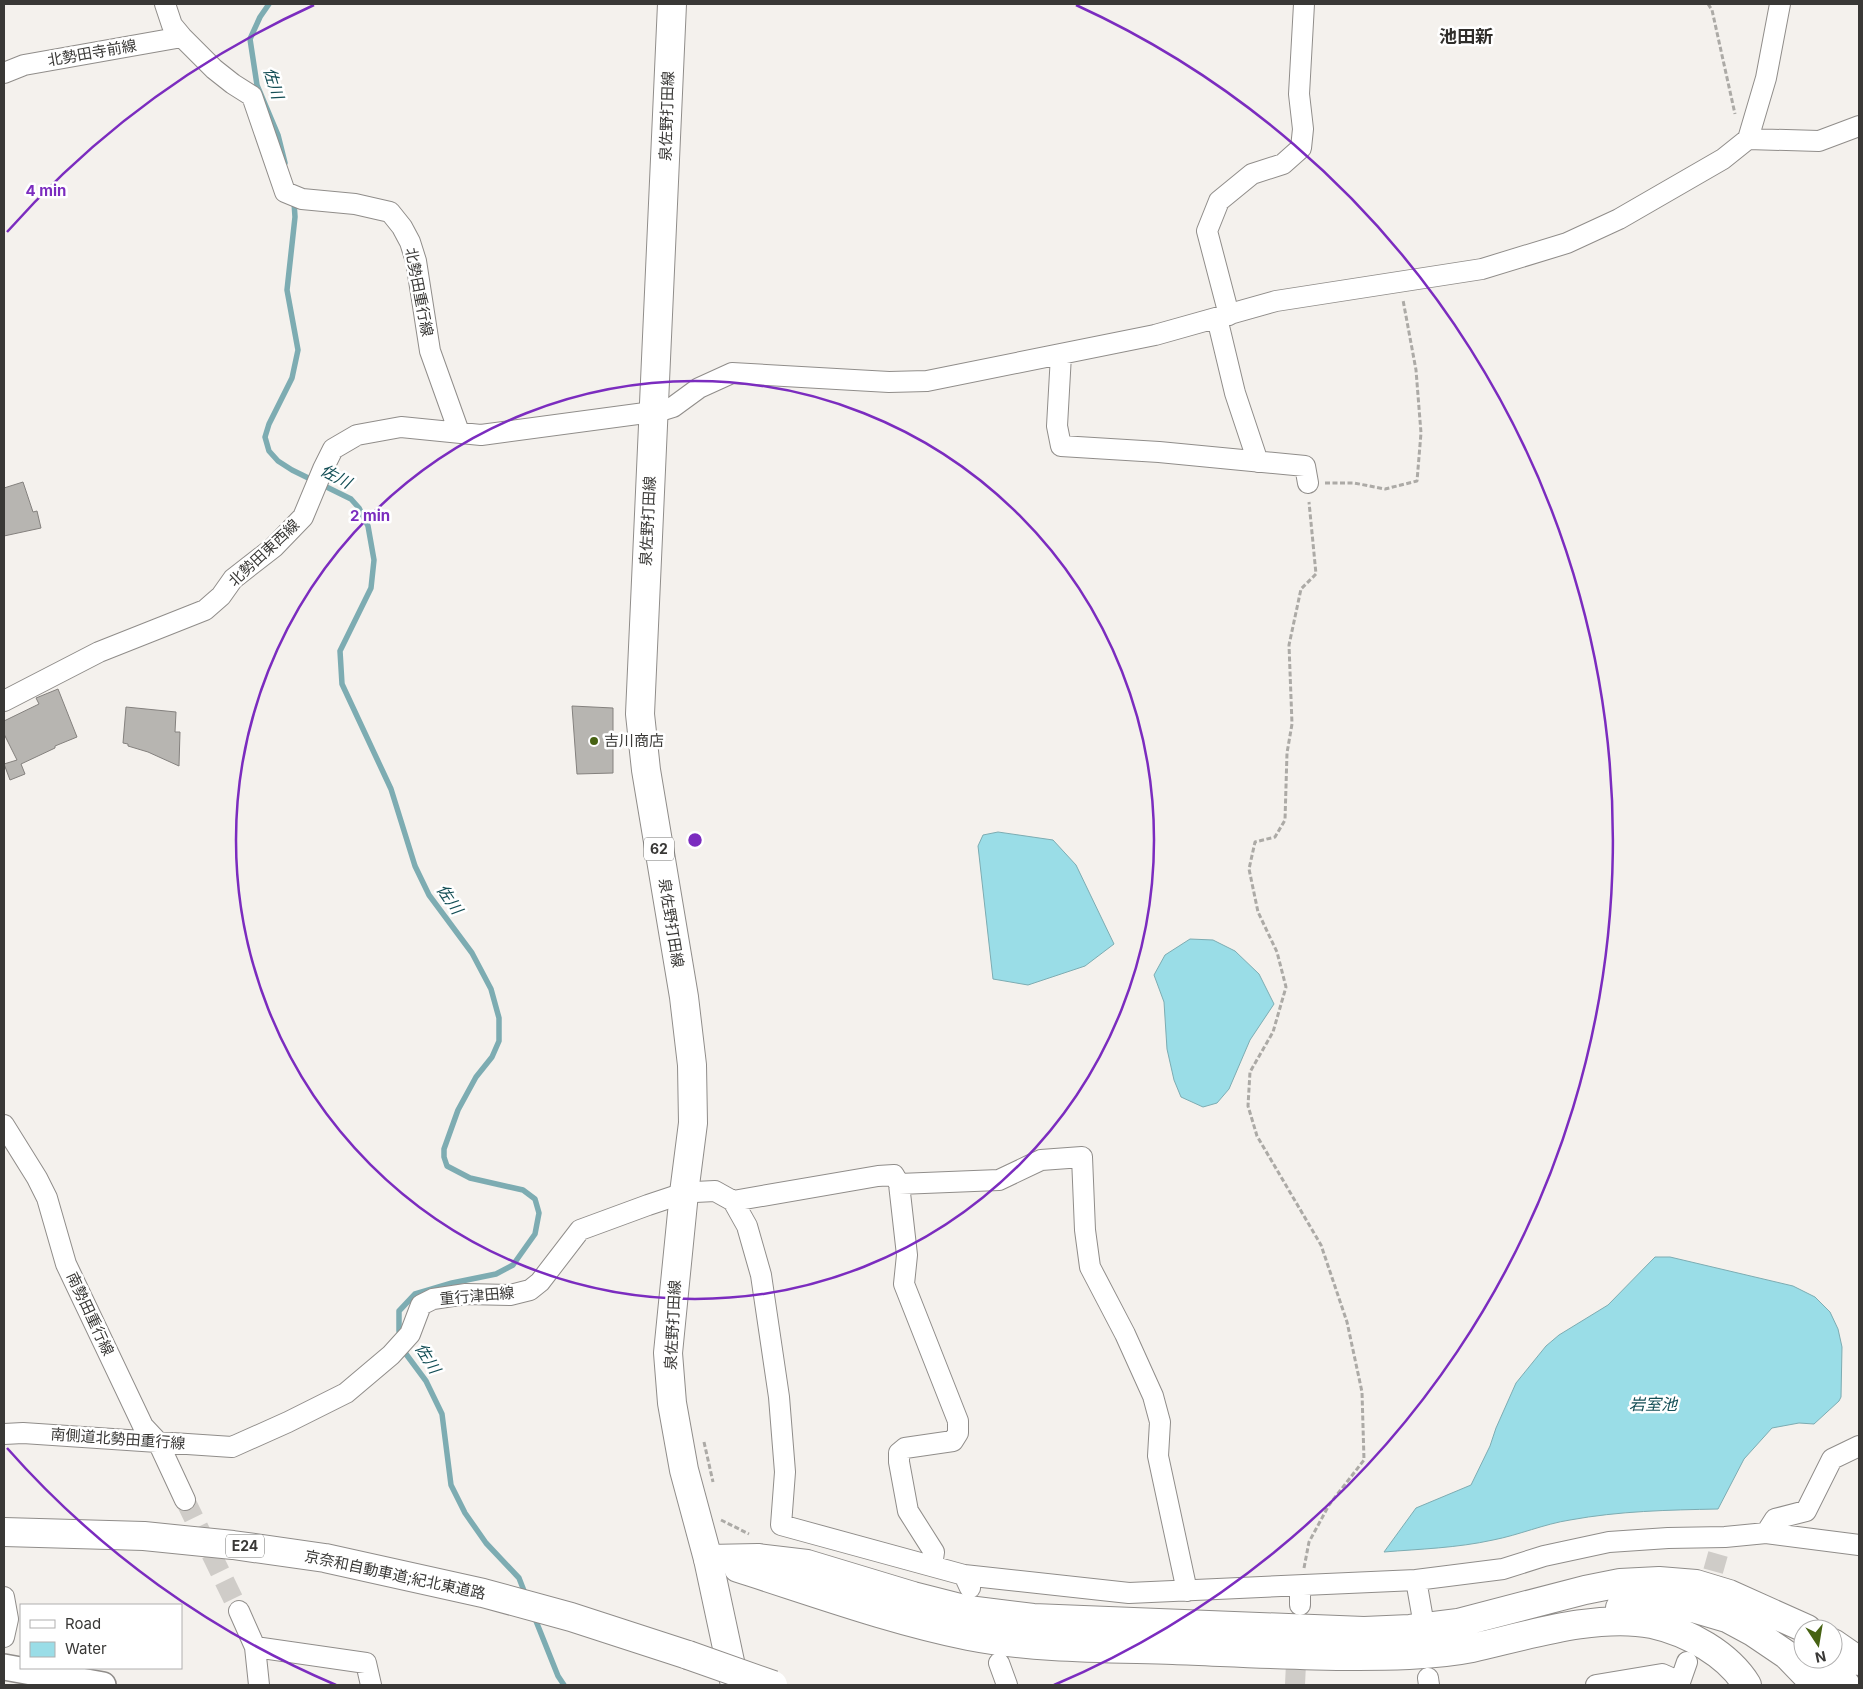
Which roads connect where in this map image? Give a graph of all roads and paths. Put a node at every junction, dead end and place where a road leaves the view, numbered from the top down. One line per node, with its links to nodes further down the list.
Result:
1 (166, 4): 6 (street, 北勢田重行線)
2 (672, 4): 13 (main road, 泉佐野打田線 / 62)
3 (1304, 4): 11 (street)
4 (1708, 4): 9 (path)
5 (1780, 4): 9 (street)
6 (182, 37): 7 (street, 北勢田寺前線); 14 (street, 北勢田重行線)
7 (4, 73)
8 (1859, 126): 9 (street)
9 (1748, 139): 10 (street, 北勢田東西線)
10 (1400, 282): 11 (street, 北勢田東西線); 16 (path)
11 (1223, 316): 12 (street, 北勢田東西線); 15 (street)
12 (1061, 355): 13 (street, 北勢田東西線); 15 (street)
13 (654, 412): 14 (street, 北勢田東西線); 20 (main road, 泉佐野打田線 / 62)
14 (459, 432): 17 (street, 北勢田東西線)
15 (1258, 462): 16 (street)
16 (1308, 483): 34 (path)
17 (4, 701)
18 (4, 1125): 23 (street, 南勢田重行線)
19 (899, 1184): 21 (street); 31 (street); 33 (street)
20 (684, 1193): 21 (street); 25 (street, 重行津田線); 30 (main road, 泉佐野打田線 / 62)
21 (733, 1202): 31 (street)
22 (4, 1434): 23 (street, 南側道北勢田重行線)
23 (158, 1442): 25 (street, 南側道北勢田重行線); 26 (street, 南勢田重行線)
24 (1859, 1446): 28 (street)
25 (232, 1447)
26 (185, 1500)
27 (4, 1532): 55 (main road, 京奈和自動車道;紀北東道路 / E24, bridge)
28 (1766, 1532): 29 (street); 32 (street)
29 (1859, 1545)
30 (708, 1559): 36 (main road); 42 (main road); 54 (main road, 泉佐野打田線 / 62)
31 (932, 1566): 33 (street)
32 (1416, 1580): 34 (street); 38 (street)
33 (1187, 1591): 34 (street)
34 (1300, 1595)
35 (4, 1597): 41 (street)
36 (1757, 1607): 39 (main road); 40 (main road)
37 (239, 1611): 43 (street)
38 (1422, 1614)
39 (1793, 1623)
40 (1793, 1634)
41 (4, 1637)
42 (1518, 1637): 58 (main road); 59 (main road)
43 (256, 1647): 52 (street); 53 (street)
44 (1843, 1650): 45 (main road)
45 (1859, 1660)
46 (1687, 1662): 50 (street)
47 (999, 1663): 56 (street)
48 (4, 1667): 51 (street)
49 (1831, 1669): 60 (main road)
50 (1679, 1684): 57 (street)
51 (103, 1685)
52 (259, 1685)
53 (371, 1685)
54 (735, 1685)
55 (773, 1685)
56 (1007, 1685)
57 (1596, 1685)
58 (1747, 1685)
59 (1816, 1685)
60 (1846, 1685)

